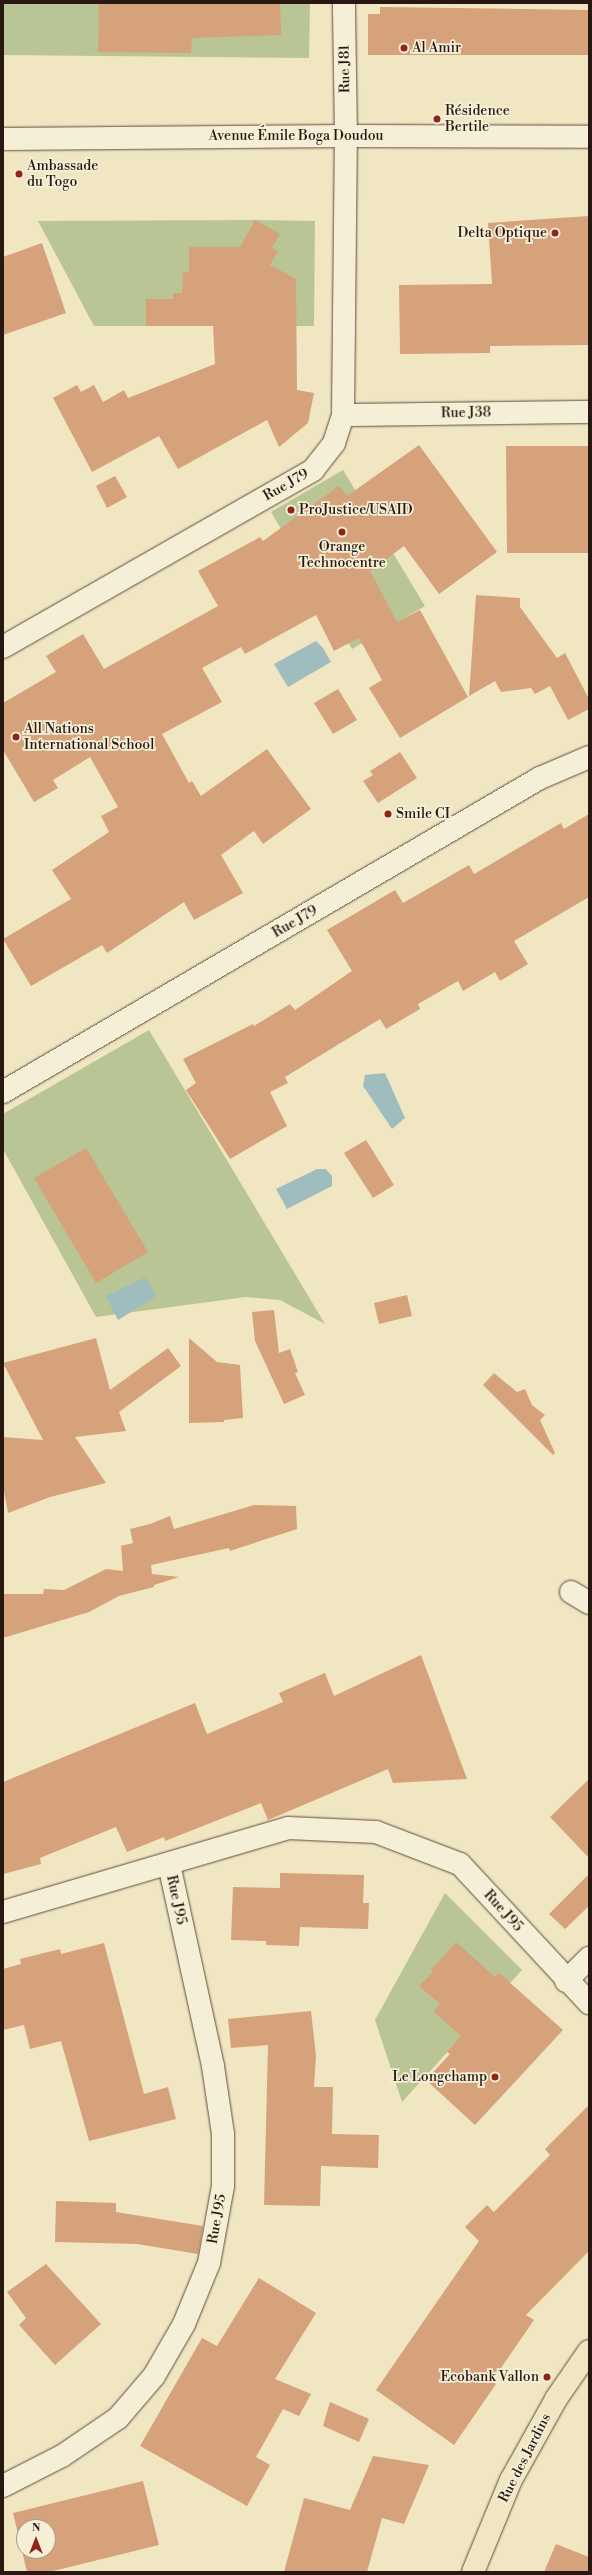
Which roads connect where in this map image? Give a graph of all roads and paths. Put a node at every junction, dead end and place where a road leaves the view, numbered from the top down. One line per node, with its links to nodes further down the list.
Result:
1 (344, 3): 2 (street, Rue J81)
2 (346, 136): 3 (street, Avenue Émile Boga Doudou); 4 (street, Avenue Émile Boga Doudou); 6 (street, Rue J79)
3 (589, 137)
4 (3, 139)
5 (589, 412): 6 (street, Rue J38)
6 (343, 414): 7 (street, Rue J79)
7 (3, 647)
8 (589, 757): 9 (street, Rue J79)
9 (3, 1092)
10 (169, 1865): 11 (street, Rue J95); 13 (street, Rue J95); 16 (street, Rue J95)
11 (3, 1912)
12 (589, 1958): 13 (street)
13 (566, 1980): 14 (street, Rue J95)
14 (589, 2003)
15 (589, 2351): 17 (main road, Rue des Jardins)
16 (3, 2486)
17 (473, 2572)

